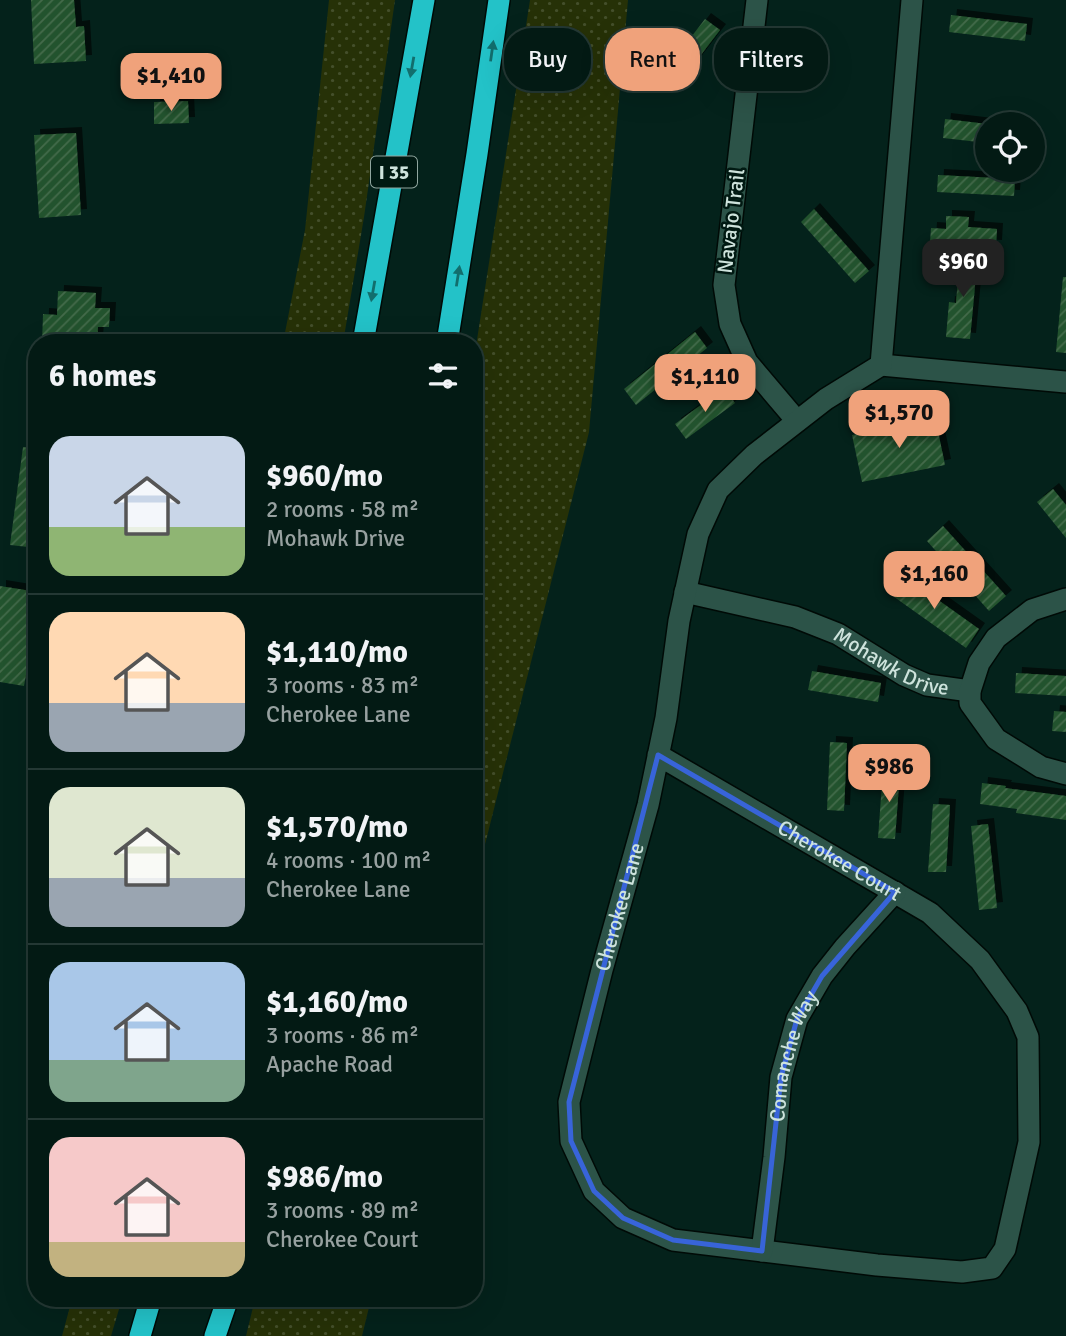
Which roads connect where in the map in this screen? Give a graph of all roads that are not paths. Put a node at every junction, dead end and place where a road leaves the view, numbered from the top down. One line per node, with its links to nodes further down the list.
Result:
1 (424, 0): 5 (highway, I 35, one-way to 5)
2 (499, 0): 6 (highway, one-way to 2)
3 (757, 0): 9 (street, Navajo Trail)
4 (912, 0): 7 (street)
5 (365, 334)
6 (448, 334)
7 (881, 365): 8 (street); 9 (street, Cherokee Lane)
8 (1066, 382)
9 (797, 421): 10 (street, Cherokee Lane)
10 (685, 592): 12 (street, Mohawk Drive); 13 (street, Cherokee Lane)
11 (1066, 599): 12 (street)
12 (970, 691): 14 (street, Mohawk Drive)
13 (658, 755): 15 (street, Cherokee Court); 17 (street, Cherokee Lane)
14 (1066, 774)
15 (895, 892): 16 (street, Cherokee Court); 17 (street, Comanche Way)
16 (1002, 990): 17 (street, Cherokee Lane)
17 (762, 1251)
18 (148, 1307): 20 (highway)
19 (225, 1307): 21 (highway)
20 (140, 1336)
21 (215, 1336)

